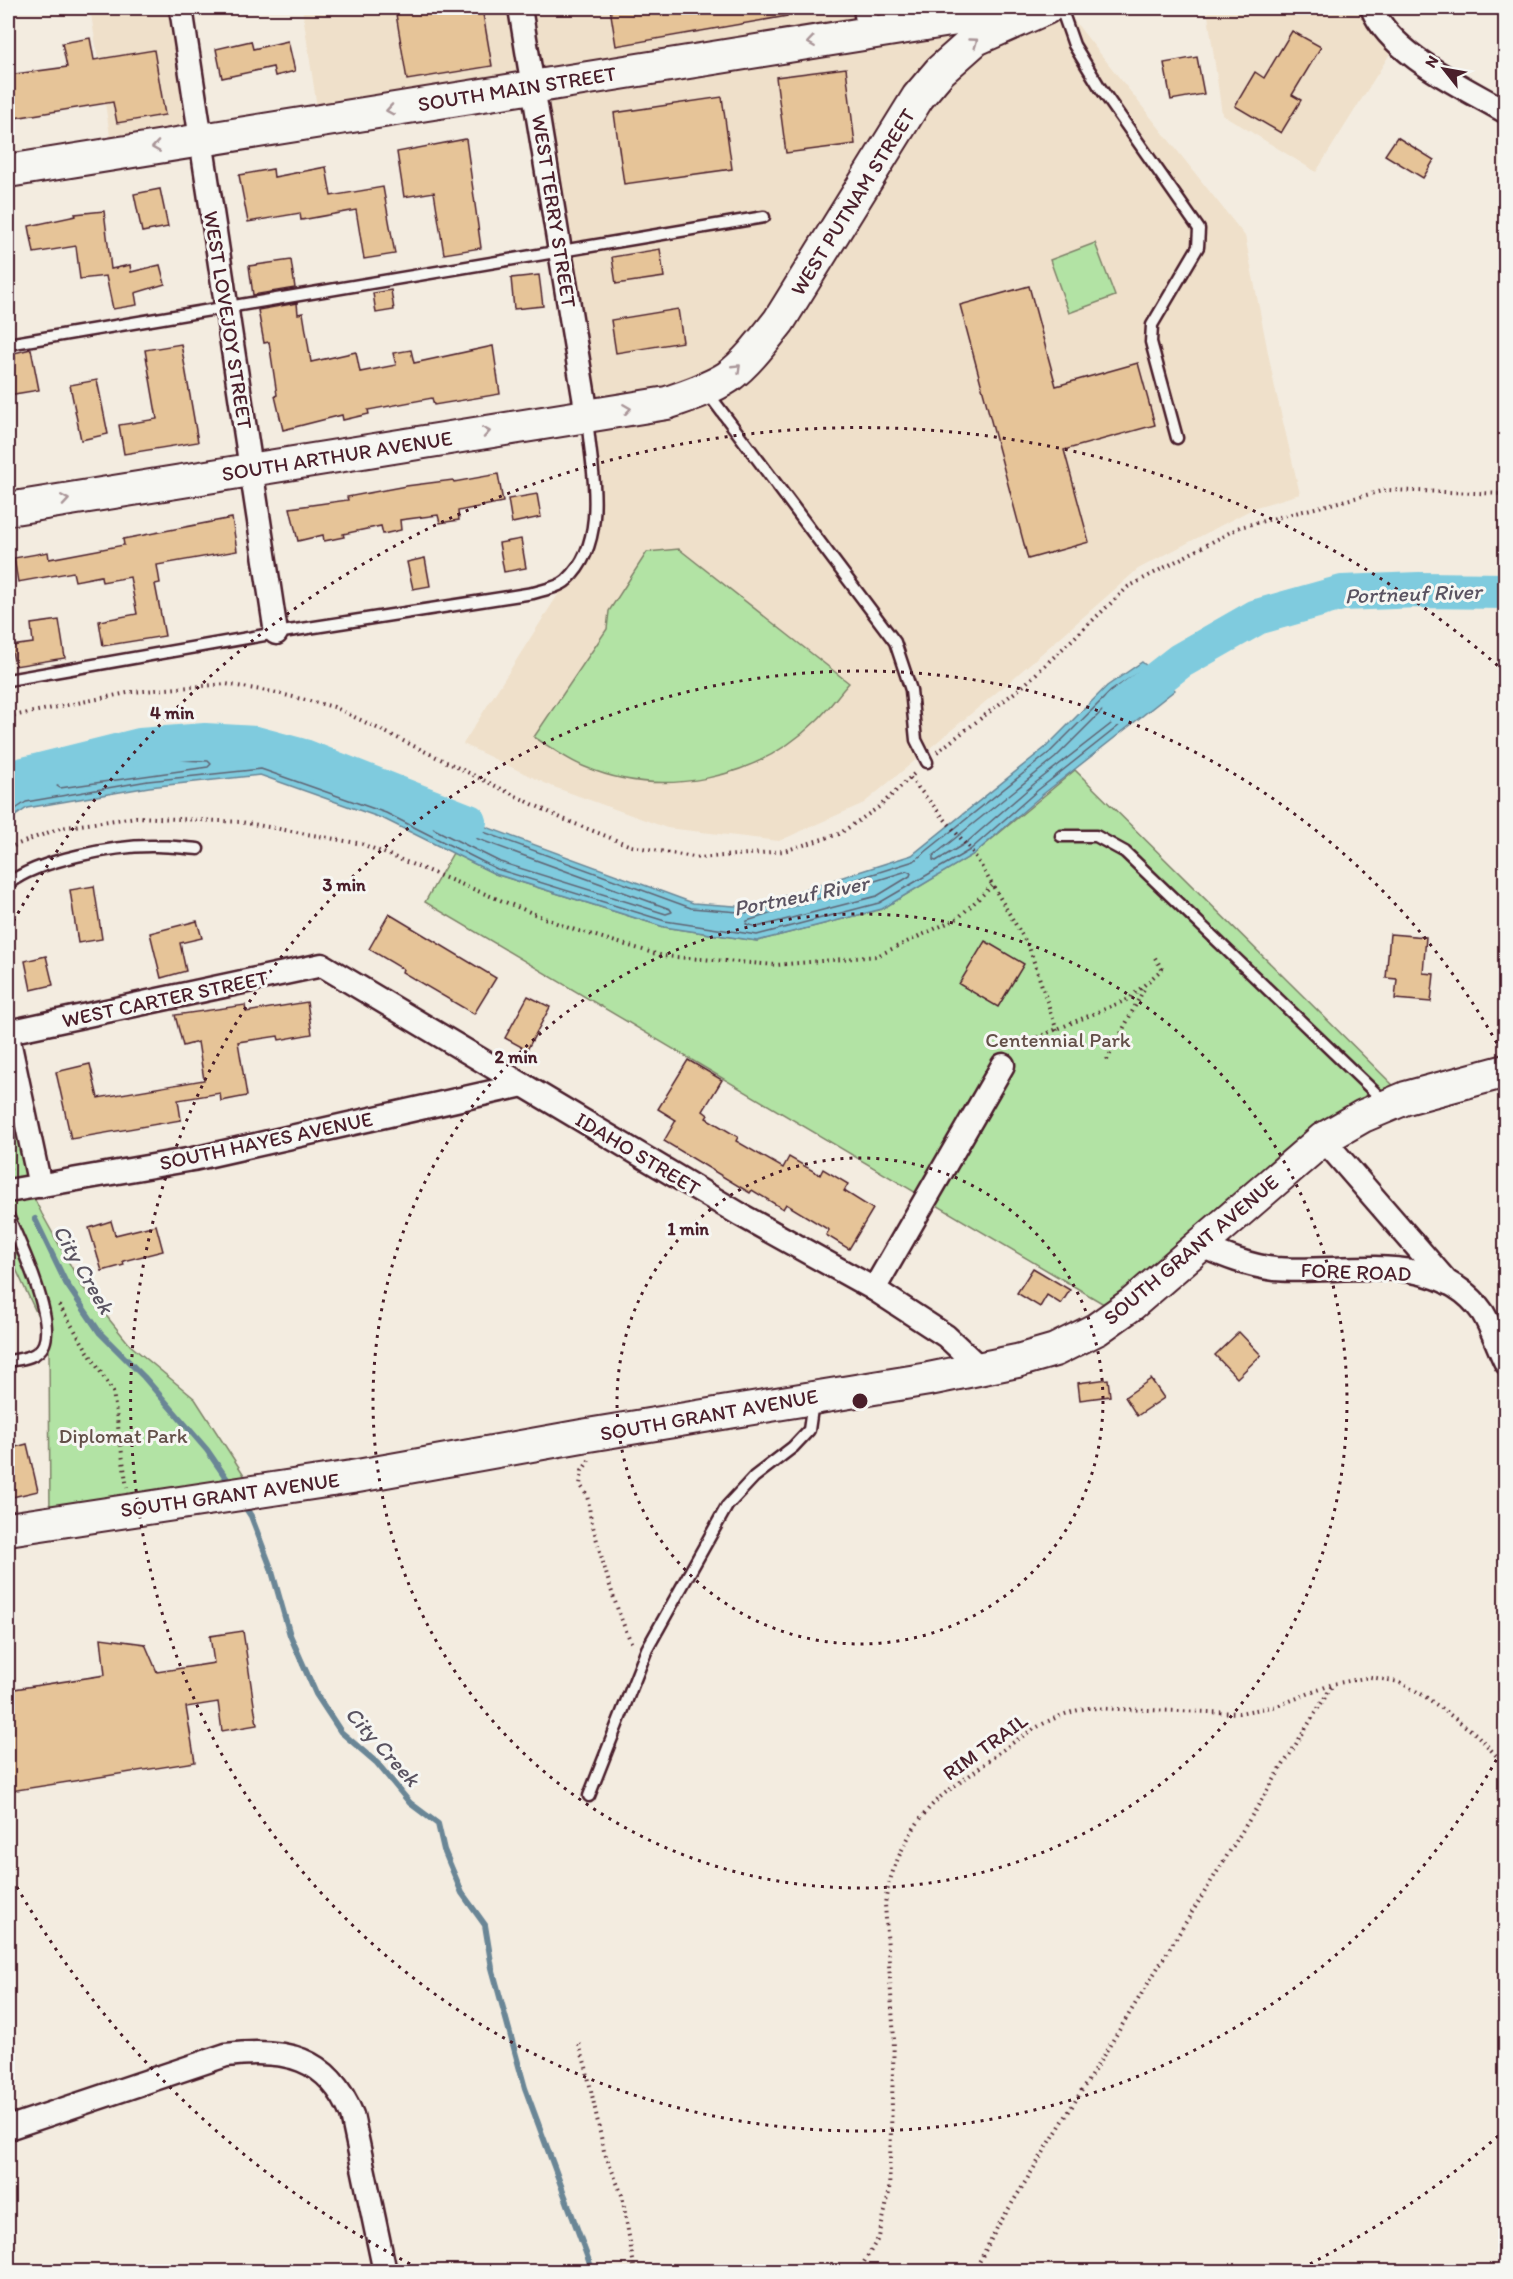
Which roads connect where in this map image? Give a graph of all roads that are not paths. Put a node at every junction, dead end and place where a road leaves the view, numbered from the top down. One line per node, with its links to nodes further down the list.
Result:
1 (181, 8): 12 (street, WEST LOVEJOY STREET)
2 (520, 8): 10 (street, WEST TERRY STREET)
3 (1026, 8): 8 (main road, SOUTH MAIN STREET)
4 (1046, 8): 9 (main road, WEST PUTNAM STREET, one-way to 4)
5 (1061, 8): 21 (lane)
6 (1372, 8): 11 (street)
7 (867, 21): 8 (main road, SOUTH MAIN STREET); 10 (main road, SOUTH MAIN STREET, one-way to 10)
8 (902, 28): 9 (main road)
9 (940, 70): 18 (main road, WEST PUTNAM STREET, one-way to 9)
10 (533, 87): 12 (main road, SOUTH MAIN STREET, one-way to 12); 15 (street, WEST TERRY STREET)
11 (1506, 112)
12 (201, 140): 13 (main road, SOUTH MAIN STREET, one-way to 13); 16 (street, WEST LOVEJOY STREET)
13 (8, 171)
14 (764, 217): 15 (lane)
15 (561, 252): 16 (lane); 20 (street, WEST TERRY STREET)
16 (226, 308): 17 (lane); 22 (street, WEST LOVEJOY STREET)
17 (8, 344)
18 (705, 389): 19 (main road, WEST PUTNAM STREET); 26 (lane)
19 (667, 403): 20 (main road, SOUTH ARTHUR AVENUE, one-way to 19)
20 (587, 415): 22 (main road, SOUTH ARTHUR AVENUE, one-way to 20); 24 (lane)
21 (1177, 438)
22 (251, 470): 23 (main road, SOUTH ARTHUR AVENUE, one-way to 22); 24 (street, WEST LOVEJOY STREET)
23 (8, 509)
24 (276, 633): 25 (lane)
25 (8, 680)
26 (927, 762)
27 (1061, 836): 35 (lane)
28 (198, 849): 29 (lane)
29 (8, 884)
30 (322, 965): 31 (street, WEST CARTER STREET); 34 (street, IDAHO STREET)
31 (8, 1034): 37 (street, WEST CARTER STREET)
32 (1003, 1065): 42 (street)
33 (1506, 1071): 35 (main road, SOUTH GRANT AVENUE)
34 (523, 1084): 37 (street, SOUTH HAYES AVENUE); 42 (street, IDAHO STREET)
35 (1388, 1105): 36 (main road, SOUTH GRANT AVENUE)
36 (1323, 1139): 40 (main road, SOUTH GRANT AVENUE); 41 (street)
37 (40, 1186): 38 (street, SOUTH HAYES AVENUE)
38 (10, 1191)
39 (8, 1216): 43 (lane)
40 (1201, 1246): 41 (street, FORE ROAD); 45 (main road, SOUTH GRANT AVENUE)
41 (1448, 1284): 44 (street, FORE ROAD)
42 (874, 1289): 45 (street, IDAHO STREET)
43 (8, 1361)
44 (1506, 1363)
45 (980, 1368): 46 (main road, SOUTH GRANT AVENUE)
46 (814, 1397): 47 (main road, SOUTH GRANT AVENUE); 48 (lane)
47 (8, 1529)
48 (590, 1796)
49 (8, 2128): 50 (street)
50 (385, 2271)

